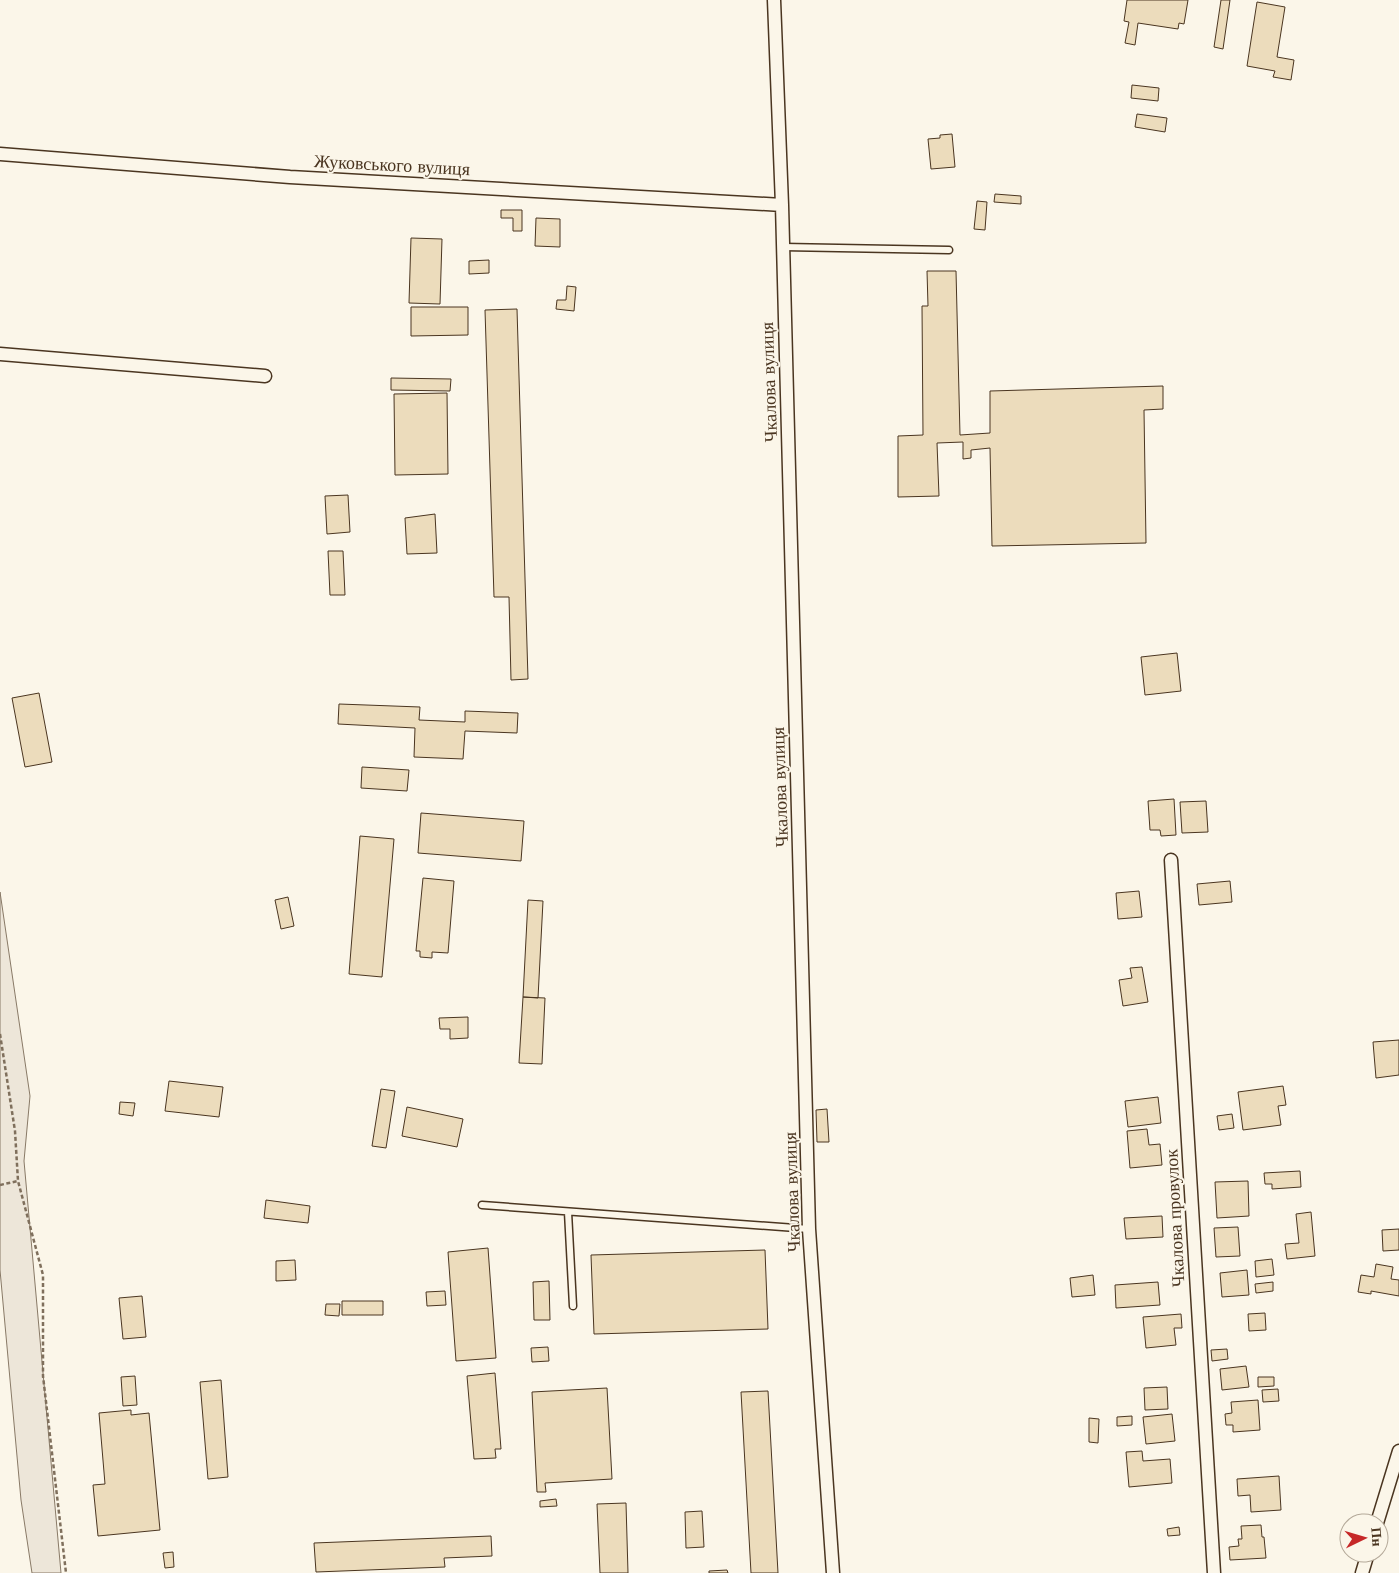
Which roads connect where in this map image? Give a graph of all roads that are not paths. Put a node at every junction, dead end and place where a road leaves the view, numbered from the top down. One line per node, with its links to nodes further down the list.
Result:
1 (774, 0): 3 (street, Чкалова вулиця)
2 (0, 154): 3 (street, Жуковського вулиця)
3 (782, 205): 4 (street, Чкалова вулиця)
4 (783, 247): 5 (lane); 11 (street, Чкалова вулиця)
5 (949, 250)
6 (0, 354): 7 (street)
7 (265, 376)
8 (1171, 860): 16 (street, Чкалова провулок)
9 (482, 1205): 10 (lane)
10 (568, 1212): 11 (lane); 12 (lane)
11 (810, 1229): 15 (street, Чкалова вулиця)
12 (573, 1306)
13 (1399, 1451): 14 (street)
14 (1380, 1513)
15 (833, 1573)
16 (1214, 1573)

